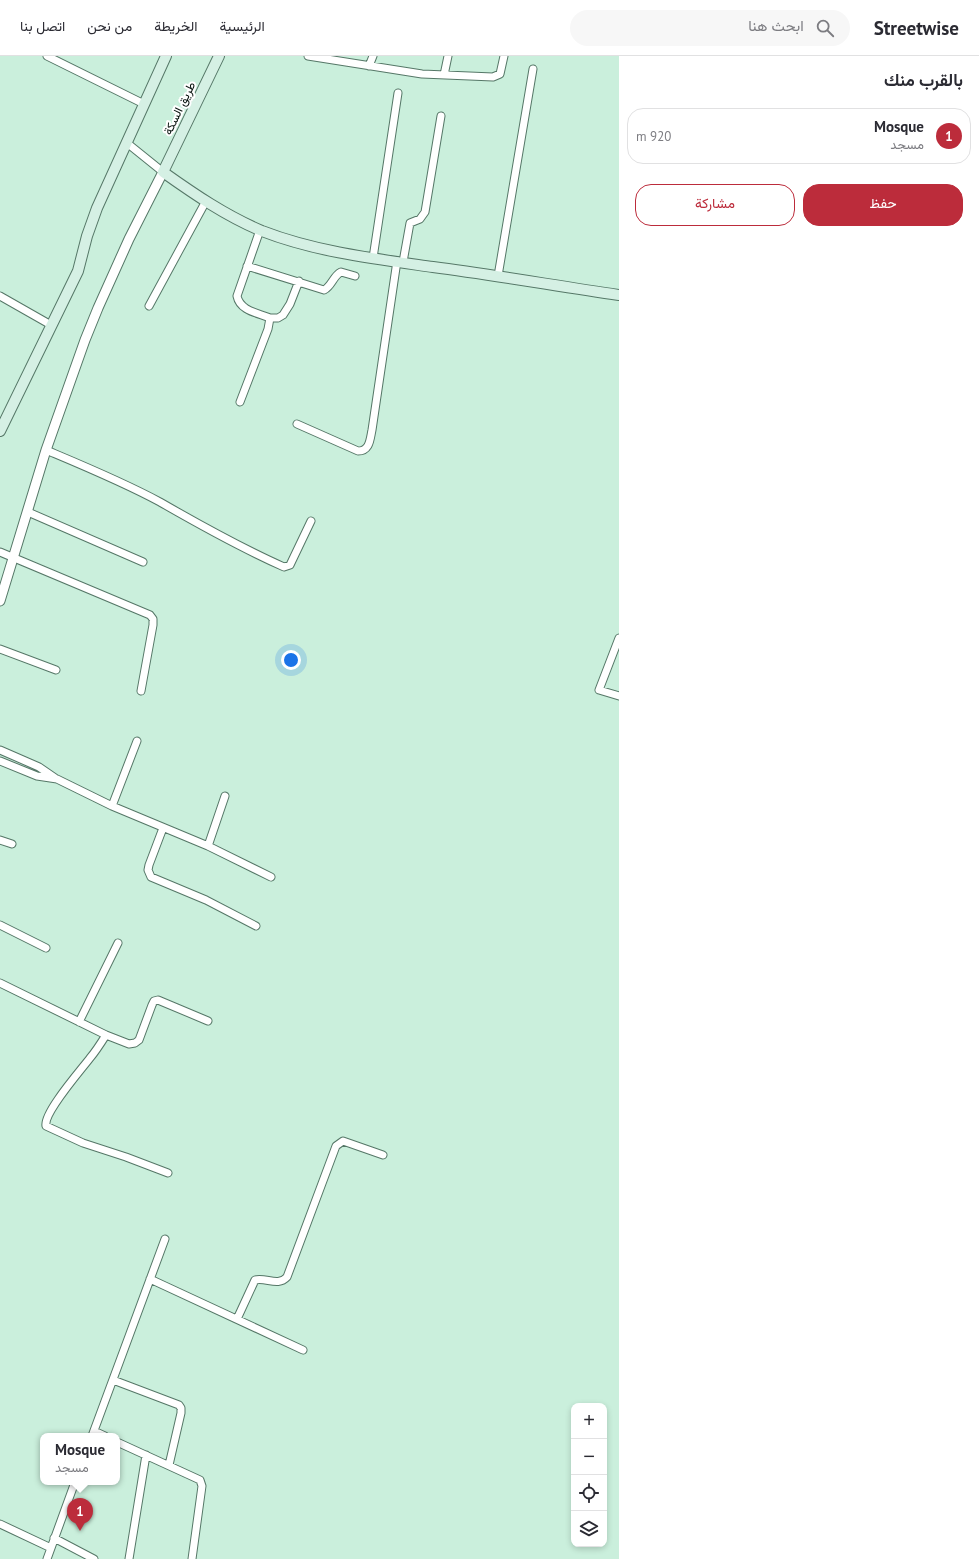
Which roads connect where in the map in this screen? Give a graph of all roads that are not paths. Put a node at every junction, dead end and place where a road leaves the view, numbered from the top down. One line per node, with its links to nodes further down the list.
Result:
1 (47, 56): 12 (street)
2 (166, 56): 12 (main road)
3 (219, 56): 15 (main road, طريق السكة)
4 (308, 56): 8 (street)
5 (372, 56): 8 (street)
6 (448, 56): 10 (street)
7 (504, 56): 10 (street)
8 (369, 66): 10 (street)
9 (533, 69): 22 (street)
10 (444, 75)
11 (398, 93): 18 (street)
12 (144, 104): 14 (main road)
13 (441, 116): 19 (street)
14 (127, 144): 15 (street); 28 (main road)
15 (163, 172): 16 (main road); 32 (street)
16 (206, 201): 17 (main road); 26 (street)
17 (260, 230): 18 (main road); 20 (street)
18 (374, 258): 19 (main road)
19 (400, 262): 22 (main road); 30 (street)
20 (247, 266): 23 (street); 27 (street)
21 (355, 276): 23 (street)
22 (498, 276): 24 (main road)
23 (299, 281): 27 (street)
24 (619, 295)
25 (0, 296): 28 (street)
26 (149, 306)
27 (270, 318): 29 (street)
28 (51, 325): 31 (main road)
29 (240, 402)
30 (297, 424)
31 (0, 431)
32 (46, 450): 33 (street); 34 (street)
33 (28, 512): 36 (street); 37 (street)
34 (311, 521)
35 (0, 552): 36 (street)
36 (13, 558): 38 (street); 42 (street)
37 (143, 562)
38 (0, 601)
39 (618, 641): 43 (street)
40 (0, 649): 41 (street)
41 (56, 670)
42 (141, 691)
43 (619, 696)
44 (137, 741): 49 (street)
45 (0, 750): 47 (street)
46 (0, 761): 47 (street)
47 (57, 779): 49 (street)
48 (225, 796): 53 (street)
49 (112, 806): 50 (street)
50 (163, 828): 53 (street); 56 (street)
51 (0, 840): 52 (street)
52 (12, 844)
53 (208, 846): 54 (street)
54 (271, 877)
55 (0, 925): 58 (street)
56 (256, 926)
57 (118, 943): 61 (street)
58 (46, 948)
59 (0, 983): 61 (street)
60 (208, 1021): 62 (street)
61 (79, 1022): 62 (street)
62 (106, 1035): 64 (street)
63 (383, 1155): 67 (street)
64 (168, 1173)
65 (165, 1239): 66 (street)
66 (150, 1279): 67 (street); 69 (street)
67 (237, 1319): 68 (street)
68 (303, 1350)
69 (113, 1380): 70 (street); 73 (street)
70 (93, 1433)
71 (120, 1443): 72 (street)
72 (146, 1455): 73 (street); 80 (street)
73 (169, 1465): 81 (street)
74 (74, 1485): 76 (street)
75 (0, 1524): 77 (street)
76 (54, 1538): 77 (street); 79 (street)
77 (51, 1548): 78 (street)
78 (47, 1559)
79 (94, 1559)
80 (129, 1559)
81 (192, 1559)

